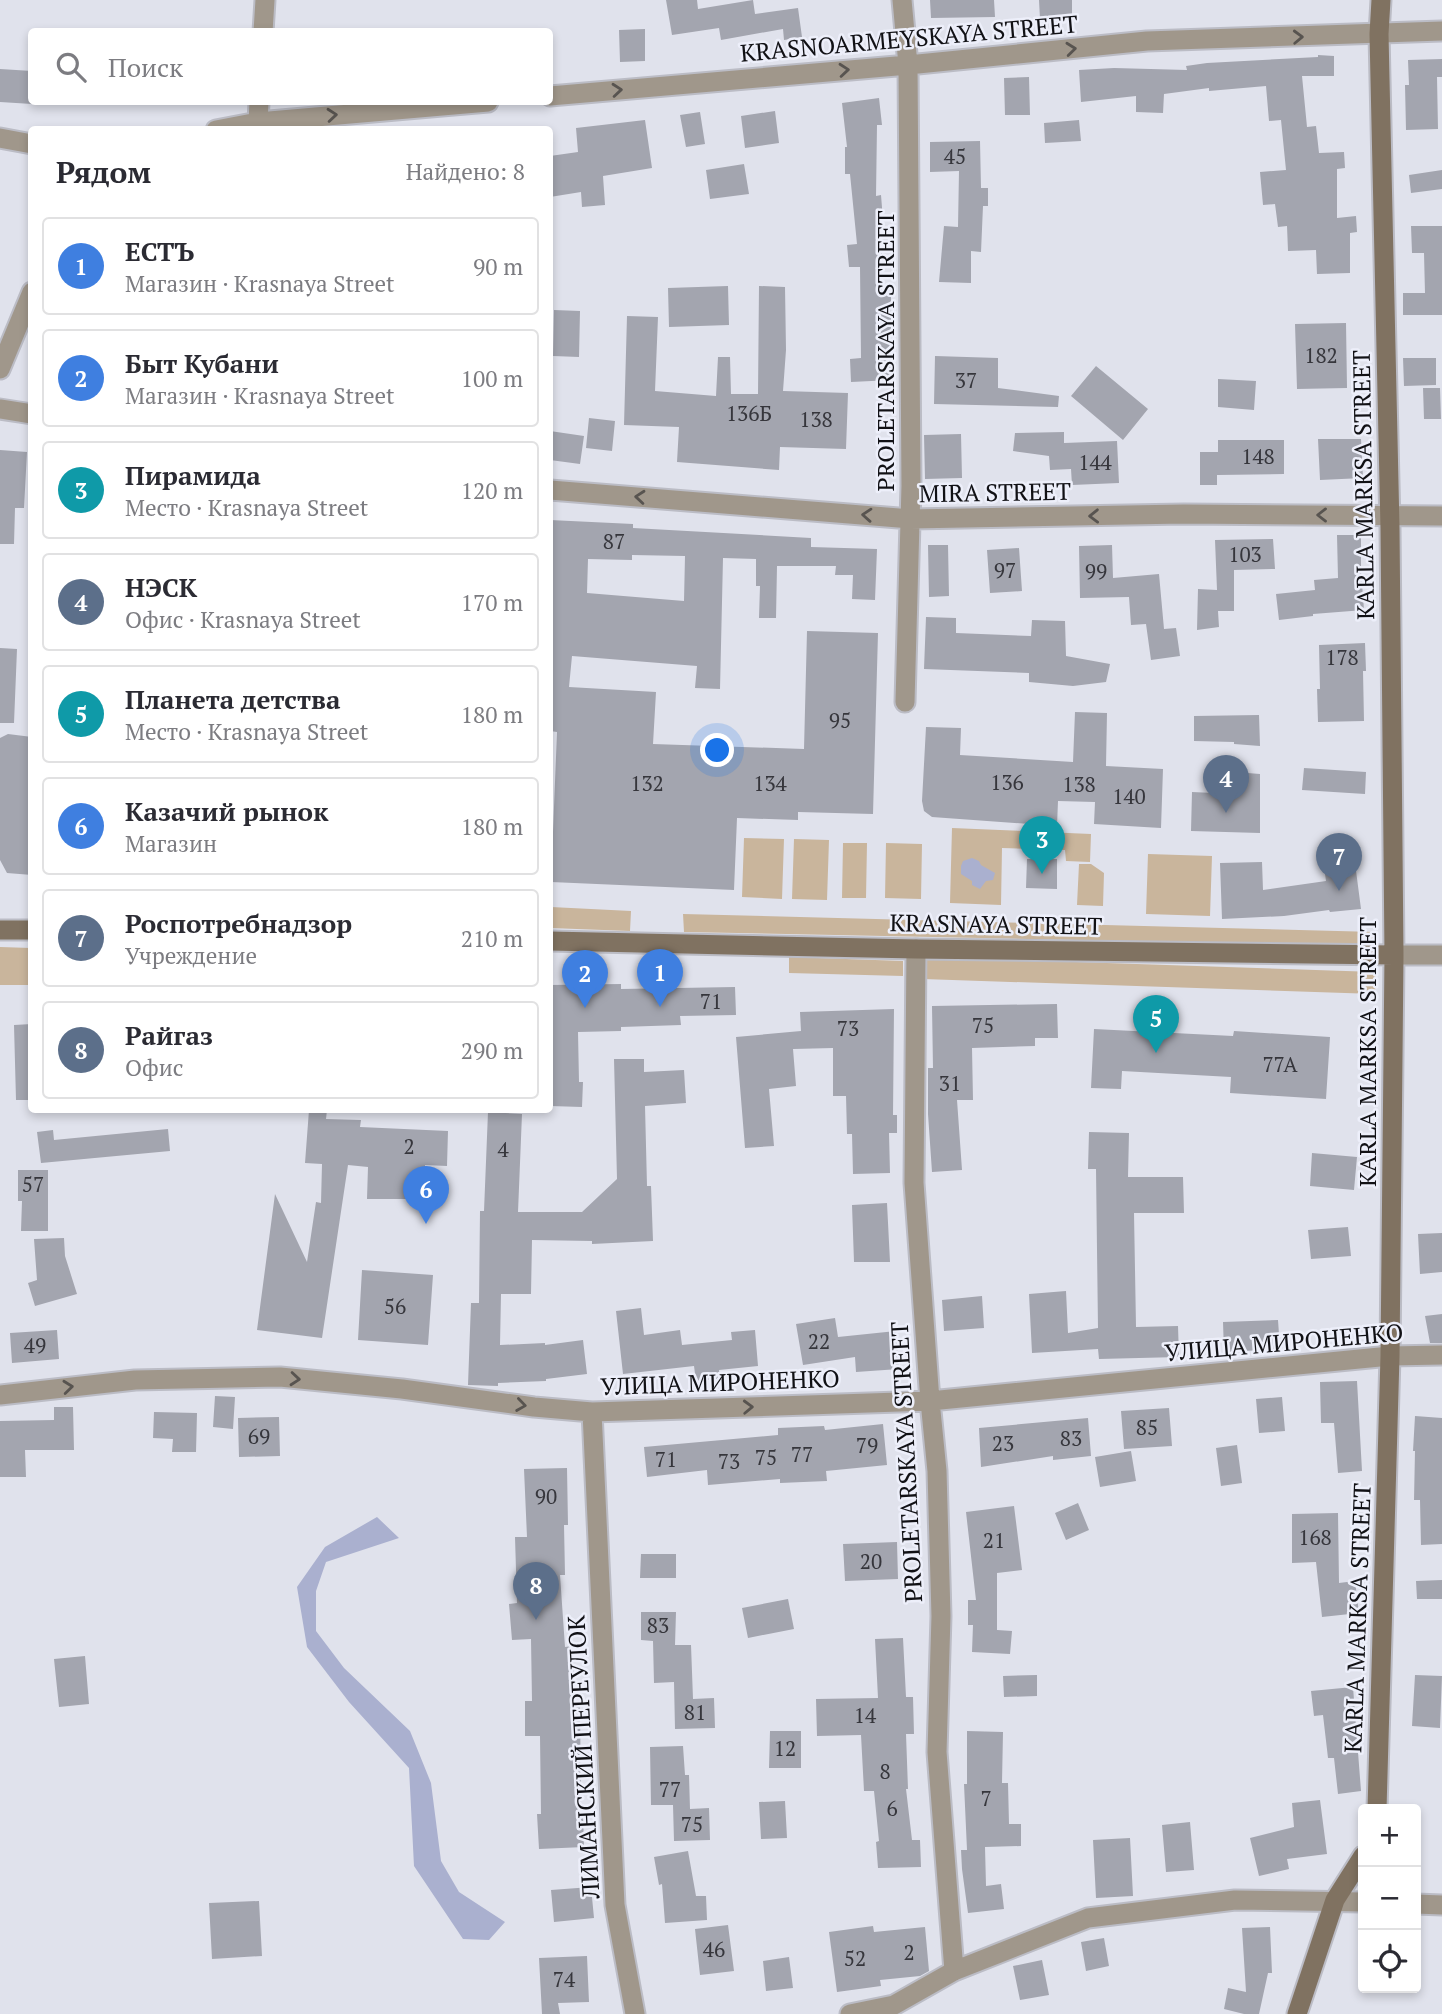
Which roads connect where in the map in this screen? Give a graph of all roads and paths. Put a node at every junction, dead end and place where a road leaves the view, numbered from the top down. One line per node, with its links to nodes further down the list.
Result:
1 (265, 0): 4 (street)
2 (902, 0): 7 (street, PROLETARSKAYA STREET)
3 (1381, 0): 6 (main road, KARLA MARKSA STREET)
4 (263, 28)
5 (1442, 31): 6 (street, KRASNOARMEYSKAYA STREET)
6 (1379, 34): 7 (street, KRASNOARMEYSKAYA STREET, one-way to 6); 20 (main road, KARLA MARKSA STREET)
7 (908, 65): 8 (street, KRASNOARMEYSKAYA STREET, one-way to 7); 22 (street, PROLETARSKAYA STREET)
8 (553, 96)
9 (259, 105): 11 (street)
10 (454, 105): 11 (street, one-way to 10)
11 (258, 122): 12 (street)
12 (237, 126)
13 (0, 138): 14 (street)
14 (28, 143)
15 (28, 302): 16 (street)
16 (0, 369)
17 (0, 409): 18 (street)
18 (28, 413)
19 (553, 490): 22 (street, MIRA STREET, one-way to 19)
20 (1390, 516): 21 (street, MIRA STREET); 22 (street, MIRA STREET, one-way to 22); 29 (main road, KARLA MARKSA STREET)
21 (1442, 516)
22 (911, 519): 23 (street, PROLETARSKAYA STREET)
23 (905, 702)
24 (0, 930): 25 (main road)
25 (28, 930)
26 (553, 942): 27 (main road, KRASNAYA STREET)
27 (916, 949): 29 (main road, KRASNAYA STREET); 33 (street, PROLETARSKAYA STREET)
28 (1442, 955): 29 (street, KRASNAYA STREET)
29 (1394, 956): 31 (main road, KARLA MARKSA STREET)
30 (1442, 1355): 31 (street, УЛИЦА МИРОНЕНКО)
31 (1390, 1356): 33 (street, УЛИЦА МИРОНЕНКО); 35 (main road, KARLA MARKSA STREET)
32 (0, 1395): 34 (street, УЛИЦА МИРОНЕНКО, one-way to 34)
33 (930, 1401): 34 (street, УЛИЦА МИРОНЕНКО, one-way to 33); 41 (street, PROLETARSKAYA STREET)
34 (592, 1412): 42 (street, ЛИМАНСКИЙ ПЕРЕУЛОК)
35 (1377, 1804)
36 (1358, 1864): 37 (main road)
37 (1335, 1900): 38 (street); 41 (street); 44 (main road)
38 (1358, 1902)
39 (1421, 1904): 40 (street)
40 (1442, 1905)
41 (954, 1971): 43 (street)
42 (635, 2014)
43 (850, 2014)
44 (1297, 2014)

